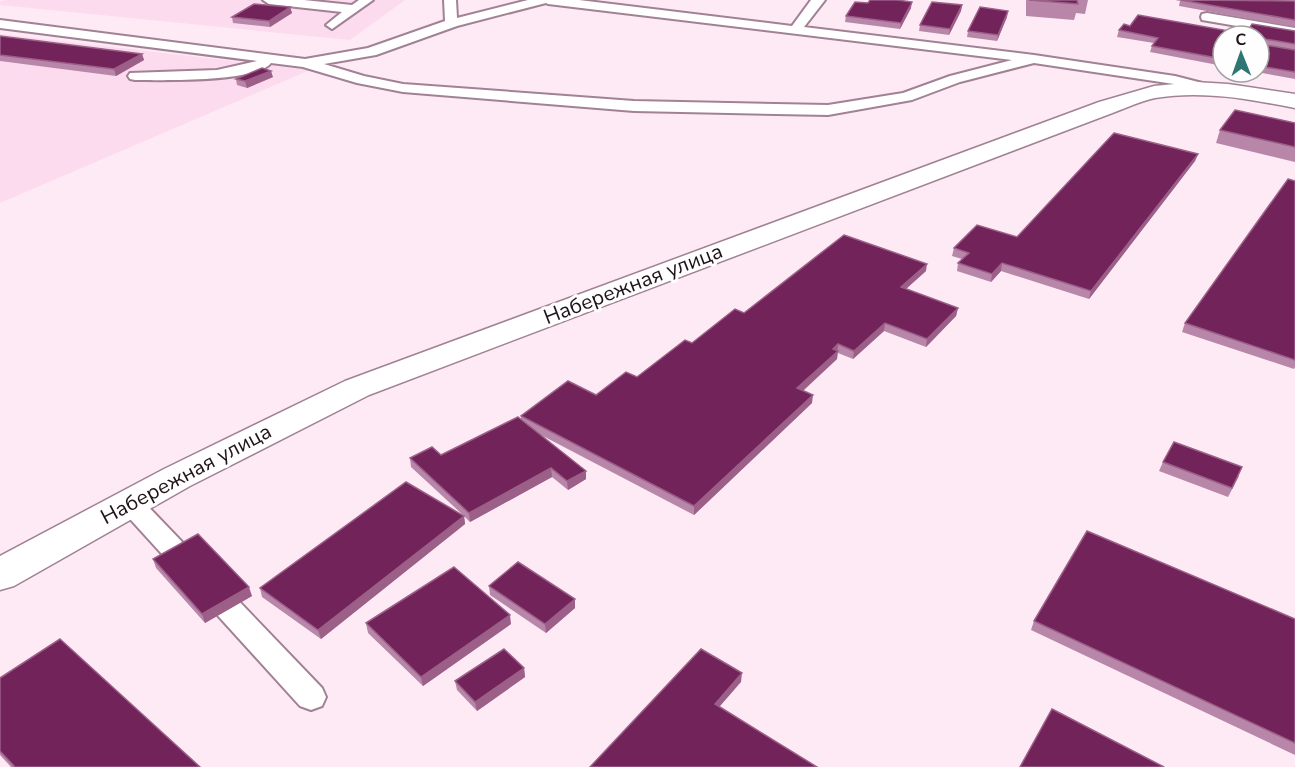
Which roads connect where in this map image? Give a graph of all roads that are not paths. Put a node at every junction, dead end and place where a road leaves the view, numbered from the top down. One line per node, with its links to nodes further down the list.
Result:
1 (269, 0): 6 (lane)
2 (367, 0): 6 (lane)
3 (450, 0): 8 (lane)
4 (545, 0): 8 (lane); 11 (lane)
5 (819, 0): 11 (lane)
6 (353, 9): 10 (lane)
7 (1207, 17): 12 (lane)
8 (452, 23): 17 (lane)
9 (0, 24): 16 (lane)
10 (332, 26)
11 (796, 30): 15 (lane)
12 (1295, 32)
13 (1271, 37): 14 (lane)
14 (1295, 41)
15 (1034, 59): 17 (lane); 19 (lane)
16 (270, 60): 17 (lane); 18 (lane)
17 (305, 63)
18 (135, 76)
19 (1205, 88): 20 (street, Набережная улица); 21 (street, Набережная улица)
20 (1295, 101)
21 (130, 503): 22 (street, Набережная улица); 23 (lane)
22 (0, 575)
23 (311, 697)

